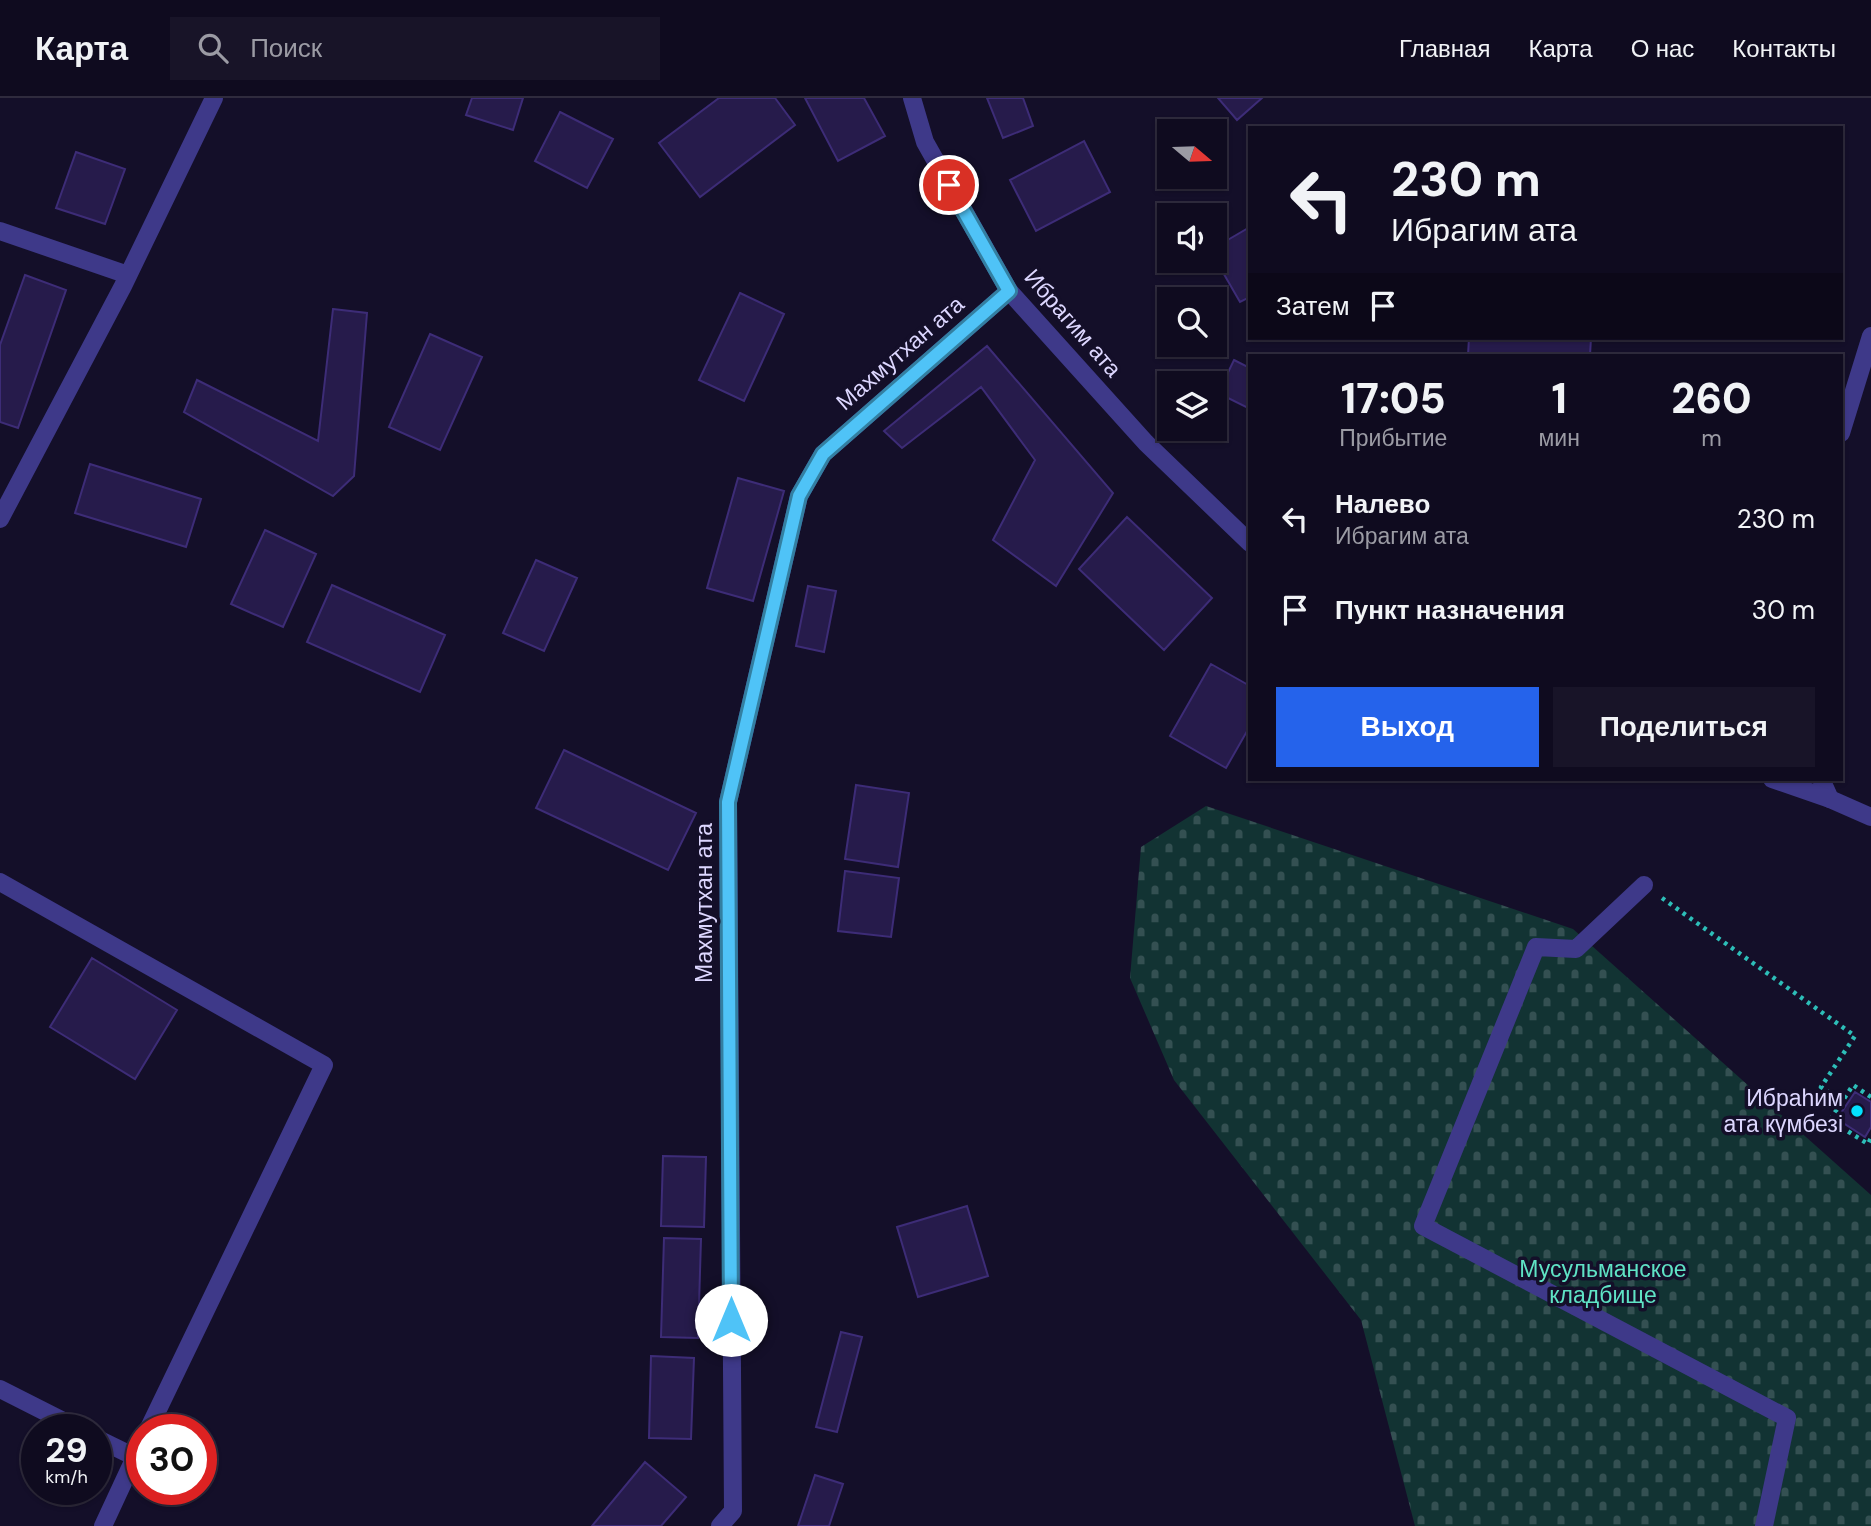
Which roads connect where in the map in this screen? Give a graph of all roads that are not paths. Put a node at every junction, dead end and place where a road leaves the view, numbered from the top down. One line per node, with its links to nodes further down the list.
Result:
1 (214, 98): 4 (street)
2 (912, 98): 5 (street, Ибрагим ата)
3 (0, 231): 4 (street)
4 (128, 275): 8 (street)
5 (1009, 291): 9 (street, Ибрагим ата); 21 (street, Махмутхан ата)
6 (1871, 336): 7 (street)
7 (1843, 427)
8 (0, 519)
9 (1248, 541)
10 (1778, 781): 12 (street)
11 (1822, 781): 12 (street)
12 (1830, 799): 13 (street)
13 (1871, 817)
14 (0, 882): 18 (street)
15 (1644, 885): 22 (street)
16 (0, 1389): 17 (street)
17 (49, 1414)
18 (156, 1414)
19 (126, 1476): 20 (street)
20 (103, 1526)
21 (720, 1526)
22 (1764, 1526)

